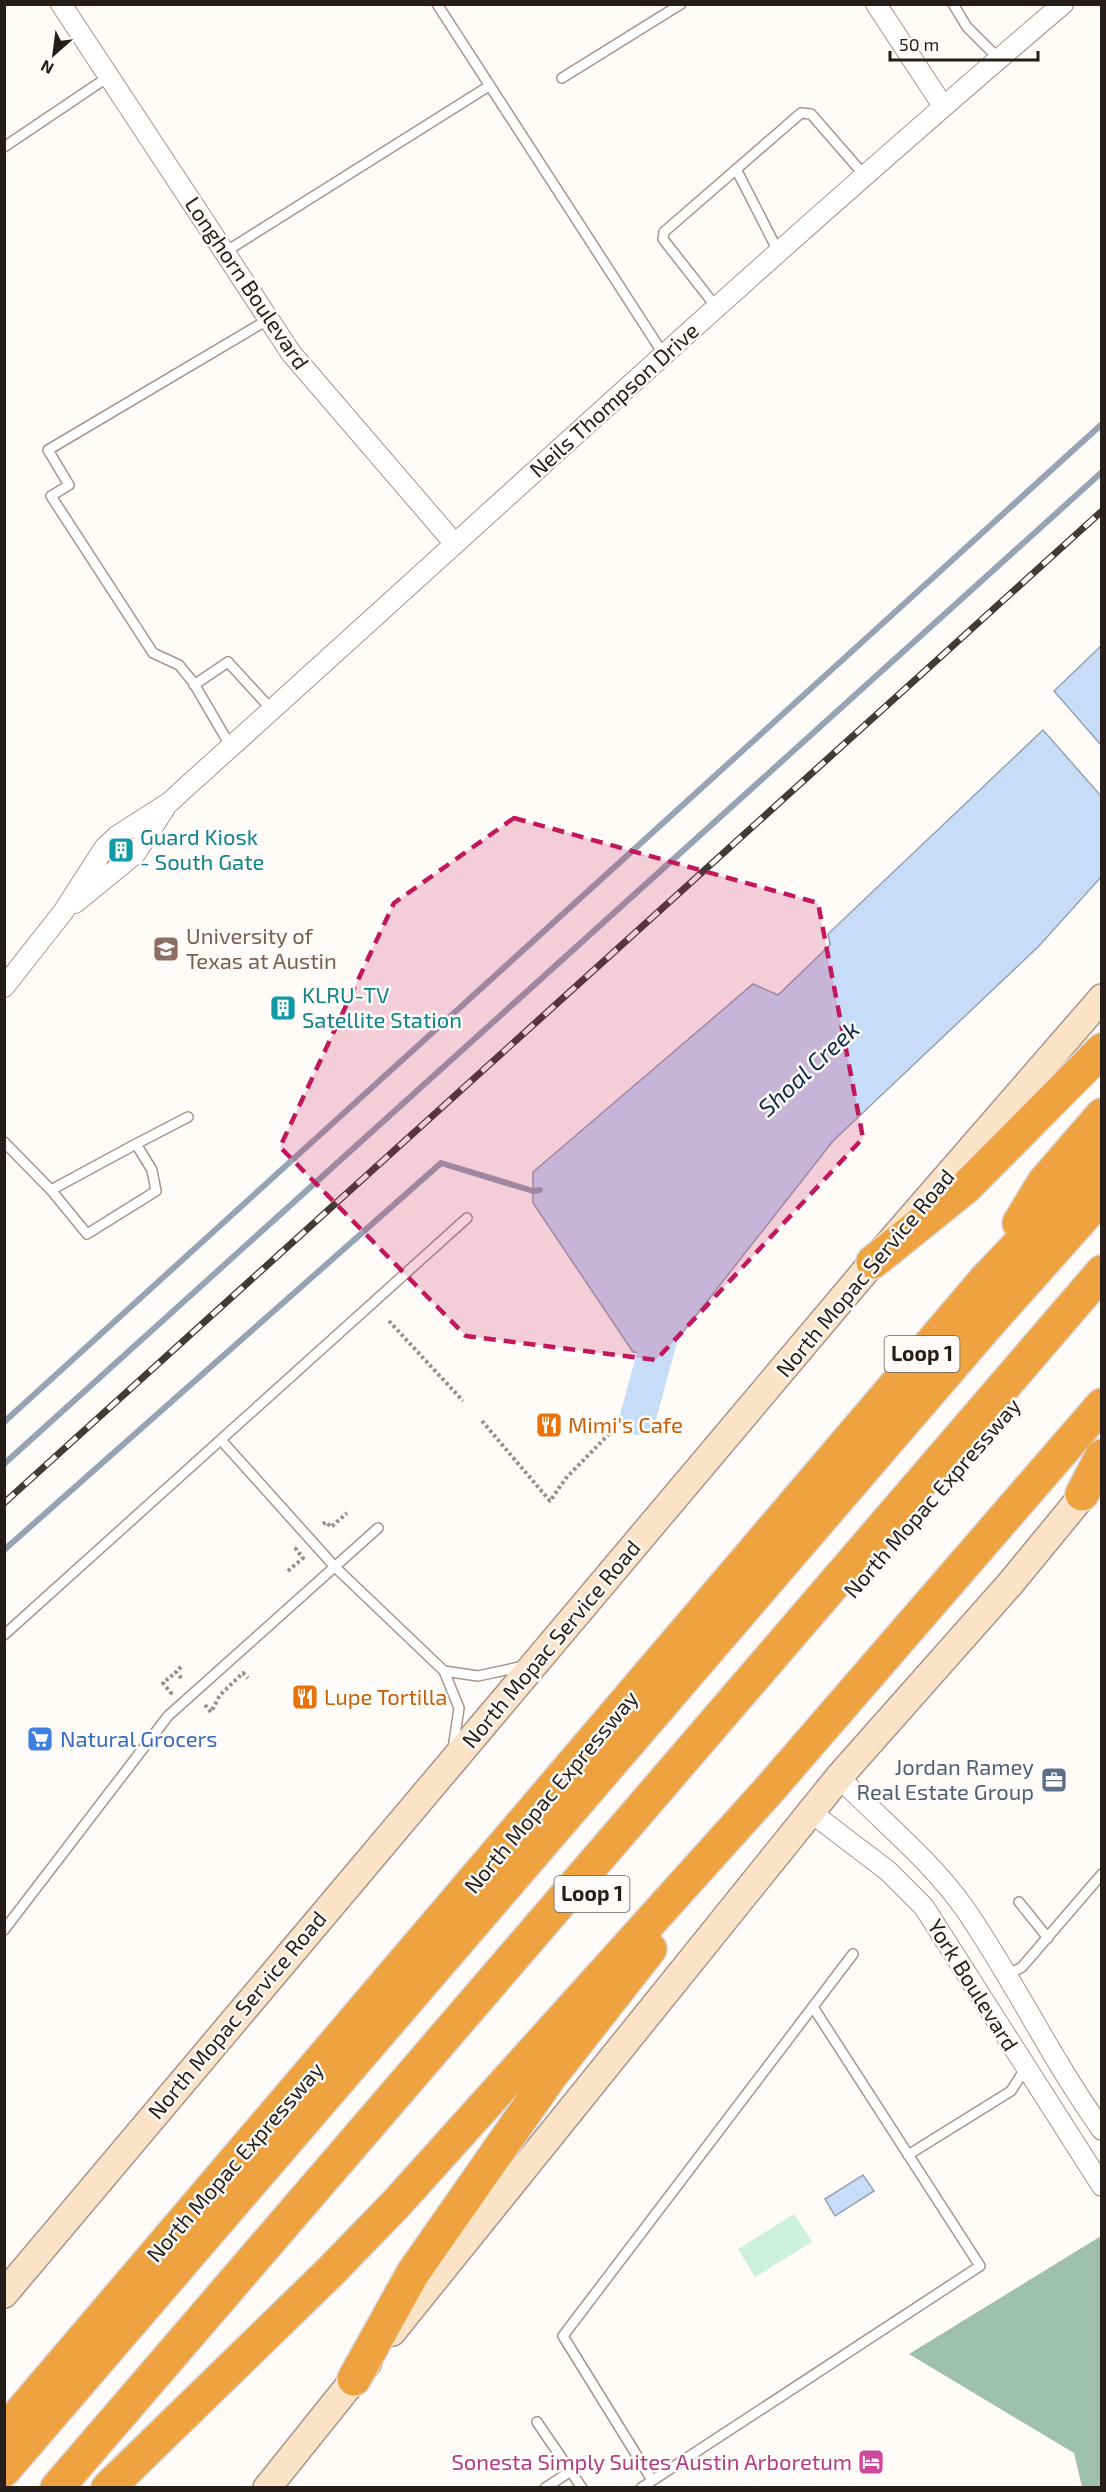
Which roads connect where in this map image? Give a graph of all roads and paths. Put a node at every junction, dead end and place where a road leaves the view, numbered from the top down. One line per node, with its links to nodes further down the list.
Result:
1 (61, 4): 8 (street, Longhorn Boulevard)
2 (436, 4): 10 (lane)
3 (681, 4): 9 (lane)
4 (876, 4): 11 (street)
5 (953, 4): 7 (lane)
6 (1063, 4): 7 (street, Neils Thompson Drive)
7 (999, 59): 11 (street, Neils Thompson Drive)
8 (108, 77): 12 (lane); 15 (street, Longhorn Boulevard)
9 (562, 78)
10 (489, 86): 15 (lane); 19 (lane)
11 (943, 106): 14 (street, Neils Thompson Drive)
12 (4, 147)
13 (736, 169): 14 (lane); 16 (lane); 17 (lane)
14 (865, 176): 16 (street, Neils Thompson Drive)
15 (225, 252): 18 (street, Longhorn Boulevard)
16 (779, 253): 17 (street, Neils Thompson Drive)
17 (717, 308): 19 (street, Neils Thompson Drive)
18 (269, 319): 20 (street, Longhorn Boulevard); 21 (lane)
19 (664, 355): 20 (street, Neils Thompson Drive)
20 (454, 544): 22 (street, Neils Thompson Drive)
21 (194, 685): 22 (lane); 23 (lane)
22 (272, 710): 23 (street, Neils Thompson Drive)
23 (231, 747): 24 (street, Neils Thompson Drive)
24 (4, 987)
25 (1101, 998): 35 (main road, North Mopac Service Road)
26 (1101, 1050): 35 (highway)
27 (1101, 1115): 37 (highway)
28 (188, 1117): 30 (lane)
29 (4, 1142): 32 (lane)
30 (136, 1144): 32 (lane); 32 (lane)
31 (1101, 1157): 37 (highway, North Mopac Expressway / Loop 1)
32 (51, 1190)
33 (1101, 1196): 80 (highway)
34 (467, 1218): 44 (lane)
35 (873, 1262): 54 (main road, North Mopac Service Road)
36 (1101, 1272): 83 (highway)
37 (985, 1280): 79 (highway, North Mopac Expressway / Loop 1)
38 (1101, 1302): 84 (highway, North Mopac Expressway / Loop 1)
39 (389, 1322): 40 (path)
40 (463, 1401)
41 (1101, 1405): 62 (highway)
42 (482, 1421): 43 (path)
43 (601, 1422)
44 (221, 1440): 51 (lane); 53 (lane)
45 (1101, 1456): 46 (highway)
46 (1092, 1483): 61 (main road)
47 (347, 1513): 48 (path)
48 (323, 1524)
49 (378, 1528): 51 (lane)
50 (300, 1544): 52 (path)
51 (335, 1567): 56 (lane); 66 (lane)
52 (288, 1571)
53 (4, 1635)
54 (535, 1663): 56 (lane); 60 (main road, North Mopac Service Road)
55 (181, 1667): 58 (path)
56 (444, 1671): 60 (lane)
57 (248, 1678): 59 (path)
58 (183, 1680)
59 (205, 1705)
60 (452, 1760): 76 (main road, North Mopac Service Road)
61 (839, 1777): 63 (main road); 69 (street, York Boulevard)
62 (768, 1791): 77 (highway); 85 (highway)
63 (812, 1813): 72 (street, York Boulevard); 77 (main road)
64 (1101, 1874): 67 (lane)
65 (1019, 1902): 67 (lane)
66 (4, 1930)
67 (1048, 1938): 69 (lane)
68 (853, 1954): 70 (lane)
69 (1006, 1976): 71 (street, York Boulevard)
70 (813, 2007): 74 (lane); 82 (lane)
71 (1053, 2053): 72 (street); 73 (street, York Boulevard)
72 (1025, 2069): 74 (lane); 75 (street, York Boulevard)
73 (1101, 2130)
74 (908, 2155): 82 (lane)
75 (1101, 2186)
76 (4, 2294)
77 (354, 2379): 86 (main road)
78 (537, 2422): 81 (lane)
79 (4, 2432)
80 (4, 2470)
81 (571, 2470): 87 (lane); 88 (lane)
82 (652, 2480): 89 (lane)
83 (57, 2487)
84 (85, 2487)
85 (108, 2487)
86 (267, 2487)
87 (545, 2487)
88 (582, 2487)
89 (641, 2487)

